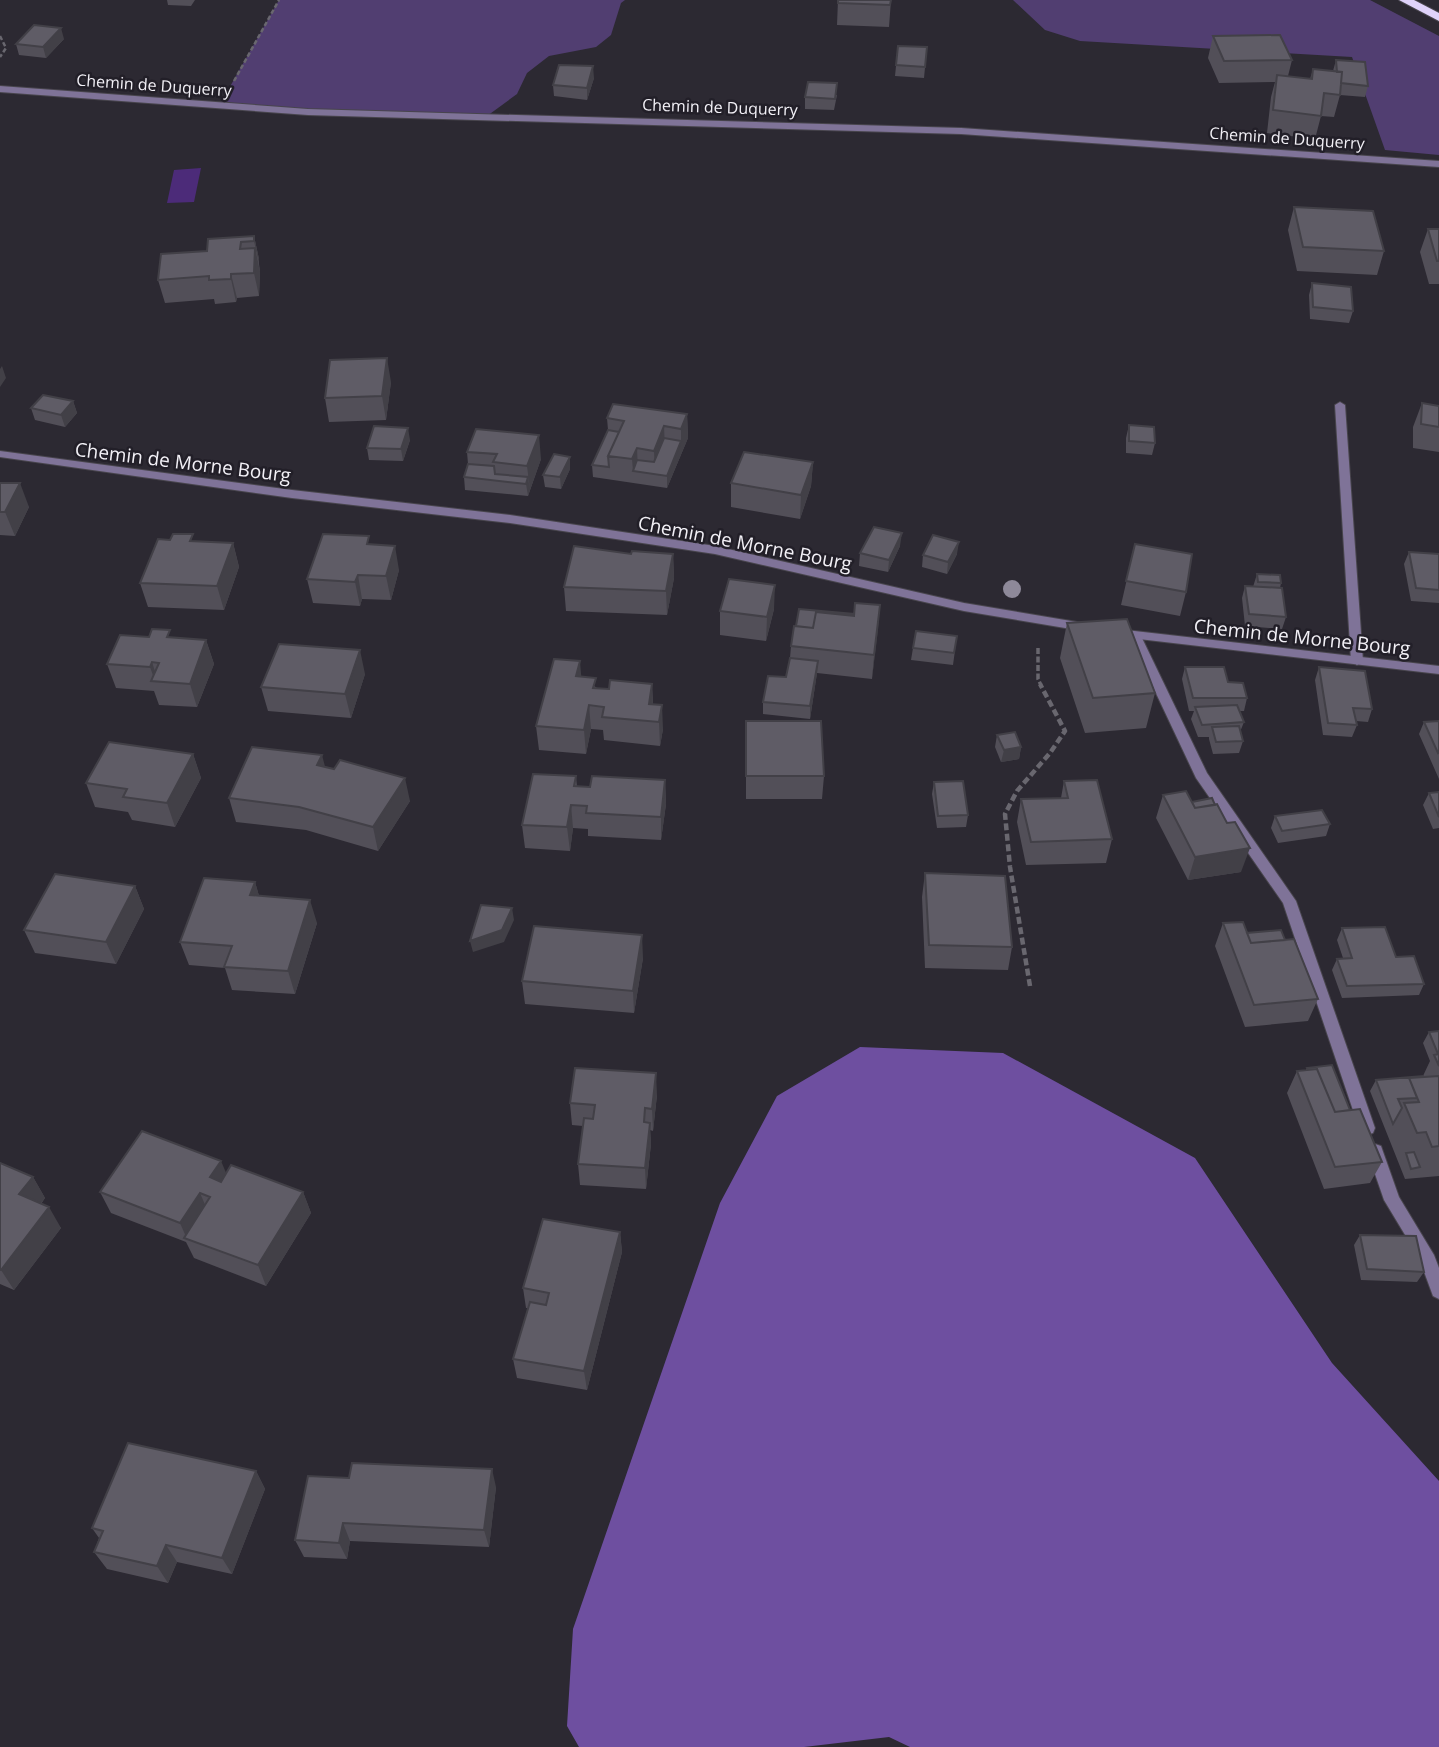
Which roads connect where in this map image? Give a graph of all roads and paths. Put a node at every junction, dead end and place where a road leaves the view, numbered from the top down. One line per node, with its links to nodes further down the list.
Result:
1 (279, 0): 7 (path)
2 (1405, 0): 3 (highway)
3 (1439, 18)
4 (0, 36): 5 (path)
5 (0, 57)
6 (0, 89): 7 (street, Chemin de Duquerry)
7 (219, 106): 8 (street, Chemin de Duquerry)
8 (1439, 164)
9 (1340, 405): 13 (street)
10 (0, 454): 11 (street, Chemin de Morne Bourg)
11 (1037, 619): 12 (street, Chemin de Morne Bourg); 15 (path)
12 (1135, 636): 13 (street, Chemin de Morne Bourg); 16 (street)
13 (1357, 661): 14 (street, Chemin de Morne Bourg)
14 (1439, 670)
15 (1030, 985)
16 (1439, 1291)

